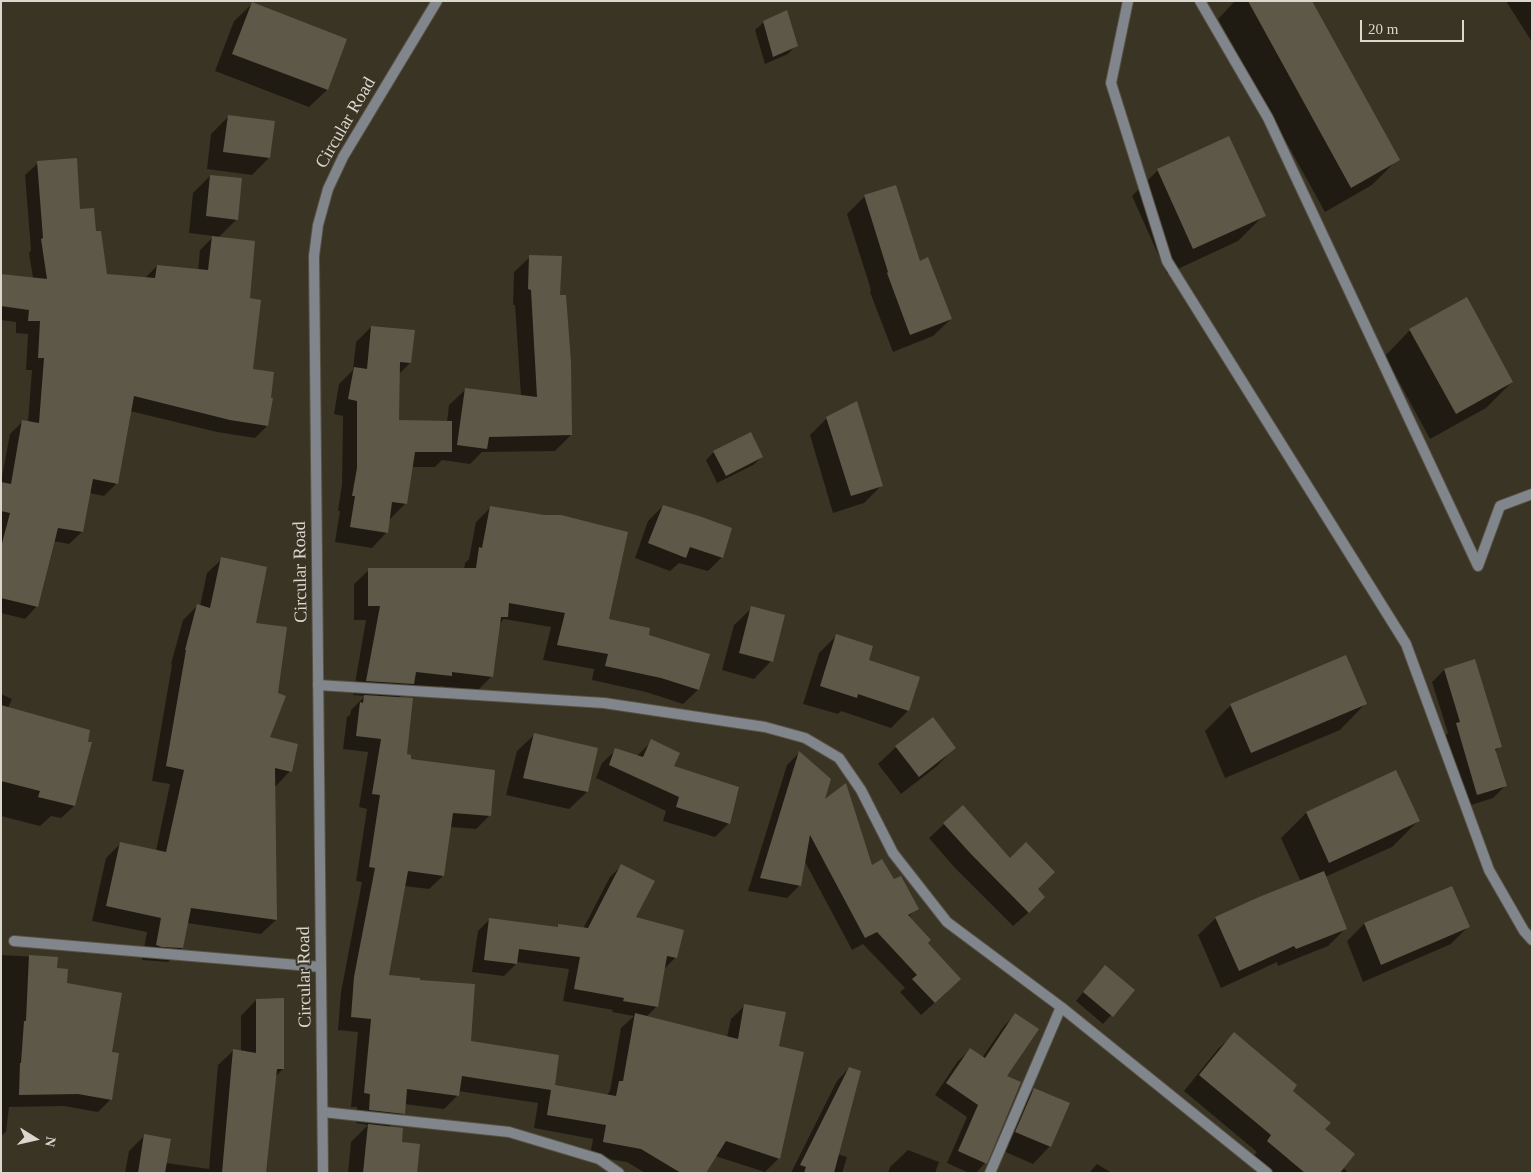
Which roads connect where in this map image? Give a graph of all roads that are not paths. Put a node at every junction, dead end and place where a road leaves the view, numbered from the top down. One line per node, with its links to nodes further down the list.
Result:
1 (437, 1): 5 (street, Circular Road)
2 (1128, 1): 6 (street)
3 (1200, 1): 4 (street)
4 (1532, 494)
5 (318, 685): 8 (street, Circular Road); 9 (street)
6 (1532, 940)
7 (14, 941): 8 (street)
8 (321, 967): 10 (street, Circular Road)
9 (1061, 1007): 13 (street); 14 (street)
10 (323, 1112): 11 (street, Circular Road); 12 (street)
11 (323, 1173)
12 (619, 1173)
13 (990, 1173)
14 (1267, 1173)

